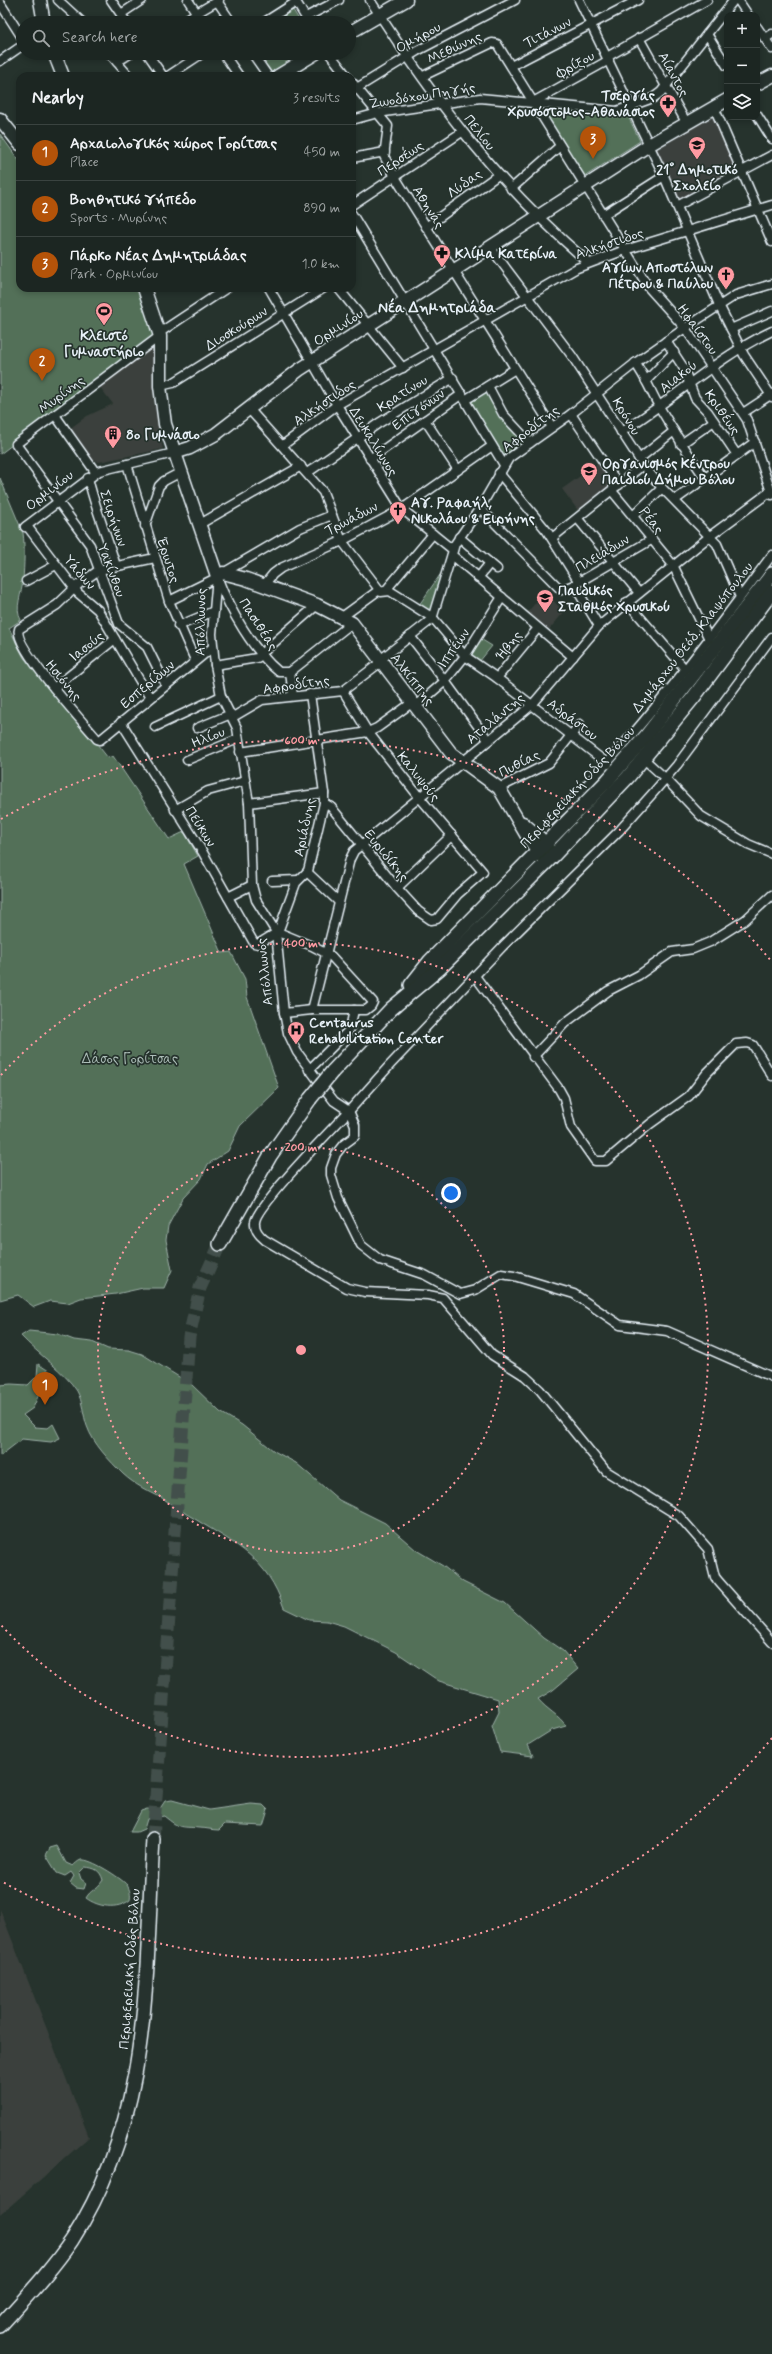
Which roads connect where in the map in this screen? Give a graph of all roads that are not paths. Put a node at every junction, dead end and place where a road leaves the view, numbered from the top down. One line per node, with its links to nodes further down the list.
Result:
1 (40, 0): 23 (street)
2 (58, 0): 24 (street)
3 (111, 0): 21 (street)
4 (142, 0): 21 (street)
5 (188, 0): 20 (street)
6 (218, 0): 20 (street); 27 (street)
7 (339, 0): 30 (street)
8 (370, 0): 22 (street, Πελίου)
9 (406, 0): 22 (street)
10 (515, 0): 18 (street, Ομήρου)
11 (579, 0): 31 (street)
12 (638, 0): 31 (street, Τιτάνων)
13 (708, 0): 37 (street, Φρίξου)
14 (734, 0): 35 (street, Ζωοδόχου Πηγής)
15 (738, 0): 19 (street)
16 (296, 1): 28 (street); 29 (street)
17 (0, 3): 32 (street)
18 (499, 4): 41 (street, Ομήρου)
19 (746, 12)
20 (196, 13): 25 (street); 26 (street)
21 (121, 14)
22 (380, 15): 33 (street); 41 (street, Πελίου)
23 (43, 16)
24 (75, 16)
25 (191, 16)
26 (198, 16)
27 (228, 16)
28 (274, 16)
29 (305, 16)
30 (313, 16)
31 (591, 24): 42 (street); 54 (street, Τιτάνων)
32 (16, 28)
33 (356, 29)
34 (760, 29): 36 (street)
35 (707, 34): 52 (street); 68 (street, Ζωοδόχου Πηγής)
36 (768, 36): 39 (street)
37 (639, 38): 42 (street, Φρίξου); 68 (street, Αίαντος)
38 (497, 44): 54 (street, Ηφαίστου); 63 (street, Μεθώνης)
39 (772, 49)
40 (16, 50): 51 (street)
41 (408, 56): 63 (street, Πελίου); 66 (street, Ομήρου)
42 (608, 58): 69 (street, Φρίξου); 72 (street)
43 (57, 60): 55 (street)
44 (120, 60): 53 (street)
45 (152, 60): 57 (street)
46 (192, 60): 58 (street)
47 (228, 60): 59 (street)
48 (257, 60): 60 (street)
49 (304, 60): 61 (street)
50 (334, 60): 62 (street)
51 (0, 61)
52 (724, 61)
53 (117, 62): 56 (street)
54 (511, 66): 69 (street, Ηφαίστου)
55 (61, 72)
56 (126, 72)
57 (160, 72)
58 (174, 72)
59 (236, 72)
60 (265, 72)
61 (285, 72)
62 (344, 72)
63 (423, 76): 71 (street, Πελίου)
64 (772, 76): 65 (street)
65 (760, 82)
66 (356, 84)
67 (356, 86): 74 (street)
68 (666, 87): 72 (street, Ζωοδόχου Πηγής); 78 (street, Αίαντος)
69 (533, 102): 71 (street, Ζωοδόχου Πηγής); 72 (street, Ζωοδόχου Πηγής); 83 (street, Ηφαίστου)
70 (724, 102): 73 (street, Ορμινίου)
71 (441, 103): 74 (street, Ζωοδόχου Πηγής); 79 (street, Πελίου)
72 (631, 107): 82 (street)
73 (714, 107): 78 (street, Ορμινίου); 87 (street)
74 (378, 113): 76 (street, Ζωοδόχου Πηγής); 84 (street)
75 (0, 119): 80 (street)
76 (356, 119)
77 (760, 120): 81 (street)
78 (686, 122): 82 (street, Ορμινίου)
79 (462, 132): 88 (street, Πελίου); 90 (street, Περσέως)
80 (16, 139)
81 (772, 139)
82 (649, 145): 89 (street); 91 (street, Ορμινίου)
83 (560, 146): 91 (street, Ηφαίστου); 92 (street)
84 (384, 152): 86 (street); 90 (street, Αθηνάς)
85 (772, 155): 87 (street)
86 (356, 157)
87 (742, 170): 95 (street); 96 (street)
88 (498, 175): 92 (street, Πελίου); 100 (street, Λύδας)
89 (664, 176): 95 (street); 97 (street)
90 (395, 177): 93 (street, Περσέως); 100 (street, Αθηνάς)
91 (584, 186): 97 (street, Ηφαίστου); 98 (street, Ορμινίου)
92 (511, 189): 98 (street, Πελίου)
93 (356, 202)
94 (772, 205): 96 (street, Αλκήστιδος)
95 (677, 206): 101 (street)
96 (758, 209): 101 (street, Αλκήστιδος); 102 (street)
97 (603, 215): 104 (street, Ηφαίστου)
98 (537, 217): 103 (street, Ορμινίου); 105 (street, Πελίου)
99 (356, 221): 114 (street)
100 (426, 227): 106 (street, Αθηνάς)
101 (688, 231): 104 (street, Αλκήστιδος); 115 (street)
102 (772, 242)
103 (490, 247): 106 (street, Ορμινίου); 113 (street, Κρόνου)
104 (625, 250): 105 (street, Αλκήστιδος); 120 (street, Ηφαίστου)
105 (589, 263): 113 (street, Αλκήστιδος)
106 (453, 270): 114 (street, Ορμινίου); 118 (street, Αθηνάς)
107 (772, 284): 115 (street, Αφροδίτης)
108 (145, 292): 123 (street, Απόλλωνος)
109 (221, 292): 123 (street)
110 (271, 292): 117 (street, Δευκαλίωνος)
111 (318, 292): 117 (street, Διοσκούρων)
112 (341, 292): 119 (street)
113 (526, 297): 118 (street, Αλκήστιδος); 138 (street, Κρόνου)
114 (405, 301): 119 (street, Ορμινίου); 126 (street)
115 (719, 305): 120 (street, Αφροδίτης); 121 (street)
116 (772, 311): 121 (street)
117 (284, 313): 128 (street, Δευκαλίωνος); 136 (street, Διοσκούρων)
118 (485, 321): 126 (street, Αλκήστιδος); 132 (street, Αθηνάς)
119 (368, 325): 128 (street, Ορμινίου); 131 (street)
120 (685, 328): 124 (street, Αφροδίτης); 130 (street, Ηφαίστου)
121 (731, 329): 125 (street)
122 (772, 331): 125 (street, Αιακού)
123 (160, 334): 136 (street, Απόλλωνος); 146 (street, Μυρίνης)
124 (666, 341): 127 (street, Κριθέως); 129 (street, Αφροδίτης)
125 (740, 347): 130 (street, Αιακού); 139 (street)
126 (435, 349): 131 (street, Αλκήστιδος); 133 (street)
127 (674, 352): 134 (street); 135 (street, Κριθέως)
128 (311, 362): 141 (street, Δευκαλίωνος); 143 (street, Ορμινίου)
129 (635, 363): 134 (street); 138 (street, Αφροδίτης)
130 (710, 367): 135 (street, Αιακού); 144 (street, Ηφαίστου)
131 (402, 368): 141 (street, Αλκήστιδος)
132 (515, 369): 137 (street, Επιγόνων); 149 (street, Αθηνάς)
133 (453, 378): 140 (street); 152 (street, Κρατίνου)
134 (646, 381): 142 (street)
135 (690, 384): 142 (street, Αιακού); 148 (street, Κριθέως)
136 (160, 386): 159 (street, Απόλλωνος)
137 (488, 386): 140 (street, Επιγόνων); 154 (street)
138 (598, 393): 145 (street, Αφροδίτης); 151 (street, Κρόνου)
139 (772, 395): 144 (street)
140 (464, 397): 147 (street, Επιγόνων); 158 (street)
141 (337, 406): 152 (street, Δευκαλίωνος); 157 (street, Αλκήστιδος)
142 (659, 407): 150 (street); 151 (street, Αιακού)
143 (250, 409): 157 (street, Αδράστου); 159 (street, Ορμινίου)
144 (743, 413): 153 (street, Ηφαίστου)
145 (571, 414): 149 (street, Αφροδίτης); 173 (street)
146 (55, 415): 155 (street, Μυρίνης); 168 (street, Σειρήνων)
147 (425, 420): 161 (street, Επιγόνων); 166 (street)
148 (714, 421): 156 (street); 160 (street, Κριθέως)
149 (552, 427): 154 (street, Αφροδίτης)
150 (674, 431): 156 (street); 162 (street)
151 (621, 432): 162 (street, Κρόνου)
152 (357, 438): 161 (street, Δευκαλίωνος); 169 (street, Κρατίνου)
153 (755, 442): 160 (street); 176 (street, Ηφαίστου)
154 (530, 443): 164 (street, Αφροδίτης)
155 (16, 444): 178 (street, Υακίνθου)
156 (681, 444): 172 (street)
157 (283, 446): 165 (street, Αδράστου)
158 (492, 446): 164 (street); 166 (street, Τρωάδων)
159 (174, 453): 163 (street, Ορμινίου); 167 (street, Απόλλωνος)
160 (737, 455): 172 (street)
161 (370, 459): 180 (street, Δευκαλίωνος)
162 (641, 462): 173 (street); 174 (street, Κρόνου)
163 (127, 464): 168 (street, Ορμινίου); 185 (street, Έρωτος)
164 (504, 465): 170 (street, Αφροδίτης)
165 (301, 466): 169 (street, Αδράστου); 184 (street)
166 (458, 470): 180 (street, Τρωάδων)
167 (181, 472): 184 (street, Απόλλωνος); 185 (street)
168 (96, 473): 171 (street, Ορμινίου)
169 (307, 473): 181 (street, Αδράστου)
170 (499, 474): 179 (street, Αφροδίτης); 190 (street)
171 (88, 478): 178 (street, Ορμινίου); 200 (street, Σειρήνων)
172 (705, 478): 177 (street)
173 (619, 485): 175 (street)
174 (662, 488): 177 (street, Κρόνου); 182 (street)
175 (612, 491): 182 (street, Ρέας); 183 (street)
176 (771, 494): 188 (street, Αταλάντης)
177 (675, 500): 188 (street, Κρόνου)
178 (58, 501): 186 (street, Ορμινίου); 202 (street, Υακίνθου)
179 (480, 508): 189 (street, Αφροδίτης); 207 (street, Πλειάδων)
180 (402, 509): 187 (street, Δευκαλίωνος); 192 (street, Τρωάδων)
181 (332, 515): 192 (street, Αδράστου); 204 (street)
182 (633, 516): 191 (street, Ρέας)
183 (578, 519): 190 (street); 196 (street)
184 (200, 524): 204 (street, Απόλλωνος)
185 (145, 526): 195 (street, Έρωτος)
186 (26, 527): 198 (street, Υάδων)
187 (433, 534): 193 (street, Δευκαλίωνος); 210 (street)
188 (710, 536): 199 (street, Αταλάντης); 214 (street, Κρόνου)
189 (459, 537): 193 (street, Αφροδίτης); 197 (street)
190 (552, 538): 207 (street)
191 (651, 540): 196 (street, Πλειάδων); 199 (street, Ρέας)
192 (342, 541): 208 (street, Τρωάδων); 210 (street, Αδράστου)
193 (452, 553): 205 (street, Δευκαλίωνος); 219 (street, Αφροδίτης)
194 (772, 555): 214 (street, Δημάρχου Θεόδ. Κλαψόπουλου)
195 (155, 558): 200 (street); 215 (street, Έρωτος)
196 (613, 561): 207 (street, Πλειάδων); 212 (street)
197 (490, 563): 201 (street); 205 (street)
198 (56, 565): 206 (street); 209 (street, Υάδων)
199 (673, 565): 212 (street, Αταλάντης); 227 (street, Ρέας)
200 (116, 566): 202 (street)
201 (497, 569)
202 (99, 570): 209 (street); 239 (street, Υακίνθου)
203 (772, 574): 275 (main road, Περιφερειακή Οδός Βόλου)
204 (219, 576): 208 (street); 215 (street); 218 (street, Απόλλωνος); 229 (street, Πασιθέας)
205 (478, 578): 213 (street, Δευκαλίωνος)
206 (26, 581)
207 (576, 584): 222 (street)
208 (264, 585): 217 (street, Αλκίππης)
209 (74, 589): 226 (street, Υάδων); 240 (street, Ησιόνης)
210 (383, 590): 219 (street, Αδράστου); 220 (street)
211 (772, 592): 260 (main road, Περιφερειακή Οδός Βόλου)
212 (639, 593): 216 (street, Αταλάντης)
213 (502, 597): 223 (street, Δευκαλίωνος); 230 (street, Ιππέων)
214 (740, 597): 227 (street, Δημάρχου Θεόδ. Κλαψόπουλου)
215 (169, 601): 221 (street, Έρωτος)
216 (626, 602): 222 (street, Αταλάντης); 235 (street)
217 (317, 605): 220 (street, Αλκίππης); 229 (street)
218 (214, 611): 221 (street); 228 (street, Απόλλωνος)
219 (433, 618): 224 (street, Αφροδίτης); 230 (street, Αδράστου)
220 (347, 620): 233 (street, Αλκίππης); 236 (street)
221 (178, 626): 232 (street, Έρωτος)
222 (598, 626): 231 (street, Αταλάντης)
223 (538, 628): 231 (street, Δευκαλίωνος); 237 (street, Ήβης)
224 (410, 636): 233 (street, Αφροδίτης); 238 (street)
225 (772, 637): 264 (street)
226 (115, 639): 240 (street, Ιασούς); 245 (street, Υάδων)
227 (709, 639): 235 (street, Δημάρχου Θεόδ. Κλαψόπουλου)
228 (213, 647): 232 (street, Εσπερίδων); 234 (street, Απόλλωνος)
229 (262, 654): 234 (street); 236 (street, Πασιθέας)
230 (464, 656): 237 (street, Αδράστου); 238 (street, Ιππέων)
231 (573, 657): 247 (street, Αταλάντης)
232 (195, 660): 239 (street, Εσπερίδων)
233 (381, 661): 241 (street, Αφροδίτης); 246 (street, Αλκίππης)
234 (215, 665): 243 (street, Απόλλωνος)
235 (686, 669): 263 (street, Δημάρχου Θεόδ. Κλαψόπουλου)
236 (290, 672): 244 (street)
237 (497, 678): 247 (street, Αδράστου)
238 (445, 681): 246 (street, Ιππέων); 258 (street)
239 (166, 685): 245 (street, Εσπερίδων)
240 (54, 688): 256 (street, Ησιόνης)
241 (343, 691): 242 (street, Αφροδίτης); 253 (street, Καλυψούς)
242 (310, 694): 244 (street, Αφροδίτης); 257 (street, Αριάδνης)
243 (221, 696): 248 (street, Απόλλωνος); 251 (street)
244 (293, 696): 248 (street, Αφροδίτης)
245 (150, 698): 249 (street, Εσπερίδων)
246 (414, 704): 253 (street, Ιππέων); 262 (street, Αλκίππης)
247 (532, 705): 254 (street, Αδράστου); 258 (street, Αταλάντης)
248 (232, 715): 252 (street, Αφροδίτης); 255 (street, Απόλλωνος)
249 (122, 722): 256 (street, Εσπερίδων); 271 (street, Πεύκων)
250 (580, 724): 254 (street, Πυθίας)
251 (155, 727)
252 (197, 728)
253 (368, 732): 257 (street); 268 (street, Καλυψούς)
254 (572, 736): 263 (street, Αδράστου); 266 (street, Πυθίας)
255 (238, 739): 259 (street, Απόλλωνος); 261 (street, Ηλίου)
256 (98, 740)
257 (317, 740): 259 (street); 267 (street, Αριάδνης)
258 (488, 740): 262 (street, Αταλάντης)
259 (240, 752): 265 (street, Απόλλωνος)
260 (644, 759): 264 (street); 277 (main road, Περιφερειακή Οδός Βόλου)
261 (187, 760)
262 (463, 763): 266 (street, Αλκίππης); 268 (street, Αταλάντης)
263 (608, 764): 272 (street, Δημάρχου Θεόδ. Κλαψόπουλου)
264 (665, 778): 276 (street); 289 (street)
265 (245, 781): 269 (street, Απόλλωνος); 271 (street)
266 (499, 788): 275 (street, Αλκίππης)
267 (324, 793): 269 (street); 270 (street, Αριάδνης)
268 (420, 798): 273 (street, Καλυψούς); 274 (street, Αταλάντης)
269 (249, 803): 281 (street, Απόλλωνος)
270 (324, 803): 274 (street, Ευριδίκης); 278 (street, Αριάδνης)
271 (175, 810): 284 (street, Πεύκων)
272 (549, 822)
273 (452, 835): 282 (street); 286 (street, Καλυψούς)
274 (362, 844): 282 (street, Ευριδίκης); 285 (street, Αταλάντης)
275 (542, 848): 277 (street, Αλκίππης); 290 (main road, Περιφερειακή Οδός Βόλου)
276 (772, 854)
277 (550, 859): 290 (main road, Περιφερειακή Οδός Βόλου)
278 (307, 872): 279 (street, Αριάδνης); 285 (street)
279 (298, 880): 280 (street); 287 (street, Αριάδνης)
280 (272, 881)
281 (252, 885): 284 (street); 287 (street, Απόλλωνος)
282 (397, 888): 286 (street, Ευριδίκης)
283 (772, 896): 294 (street)
284 (228, 897): 287 (street, Πεύκων)
285 (339, 902): 288 (street, Αταλάντης)
286 (433, 921)
287 (277, 933): 288 (street); 293 (street, Απόλλωνος)
288 (326, 954): 291 (street, Αταλάντης); 292 (street)
289 (475, 976): 294 (street); 297 (street)
290 (391, 1009): 298 (main road, Περιφερειακή Οδός Βόλου, bridge)
291 (312, 1010): 292 (street); 293 (street)
292 (354, 1010): 295 (street)
293 (284, 1013): 295 (street, Απόλλωνος)
294 (533, 1057): 296 (street)
295 (309, 1070): 297 (street, Απόλλωνος)
296 (772, 1076)
297 (350, 1110): 299 (street); 300 (street)
298 (220, 1244)
299 (772, 1377)
300 (772, 1642)
301 (153, 1839): 302 (main road, Περιφερειακή Οδός Βόλου)
302 (0, 2326)

